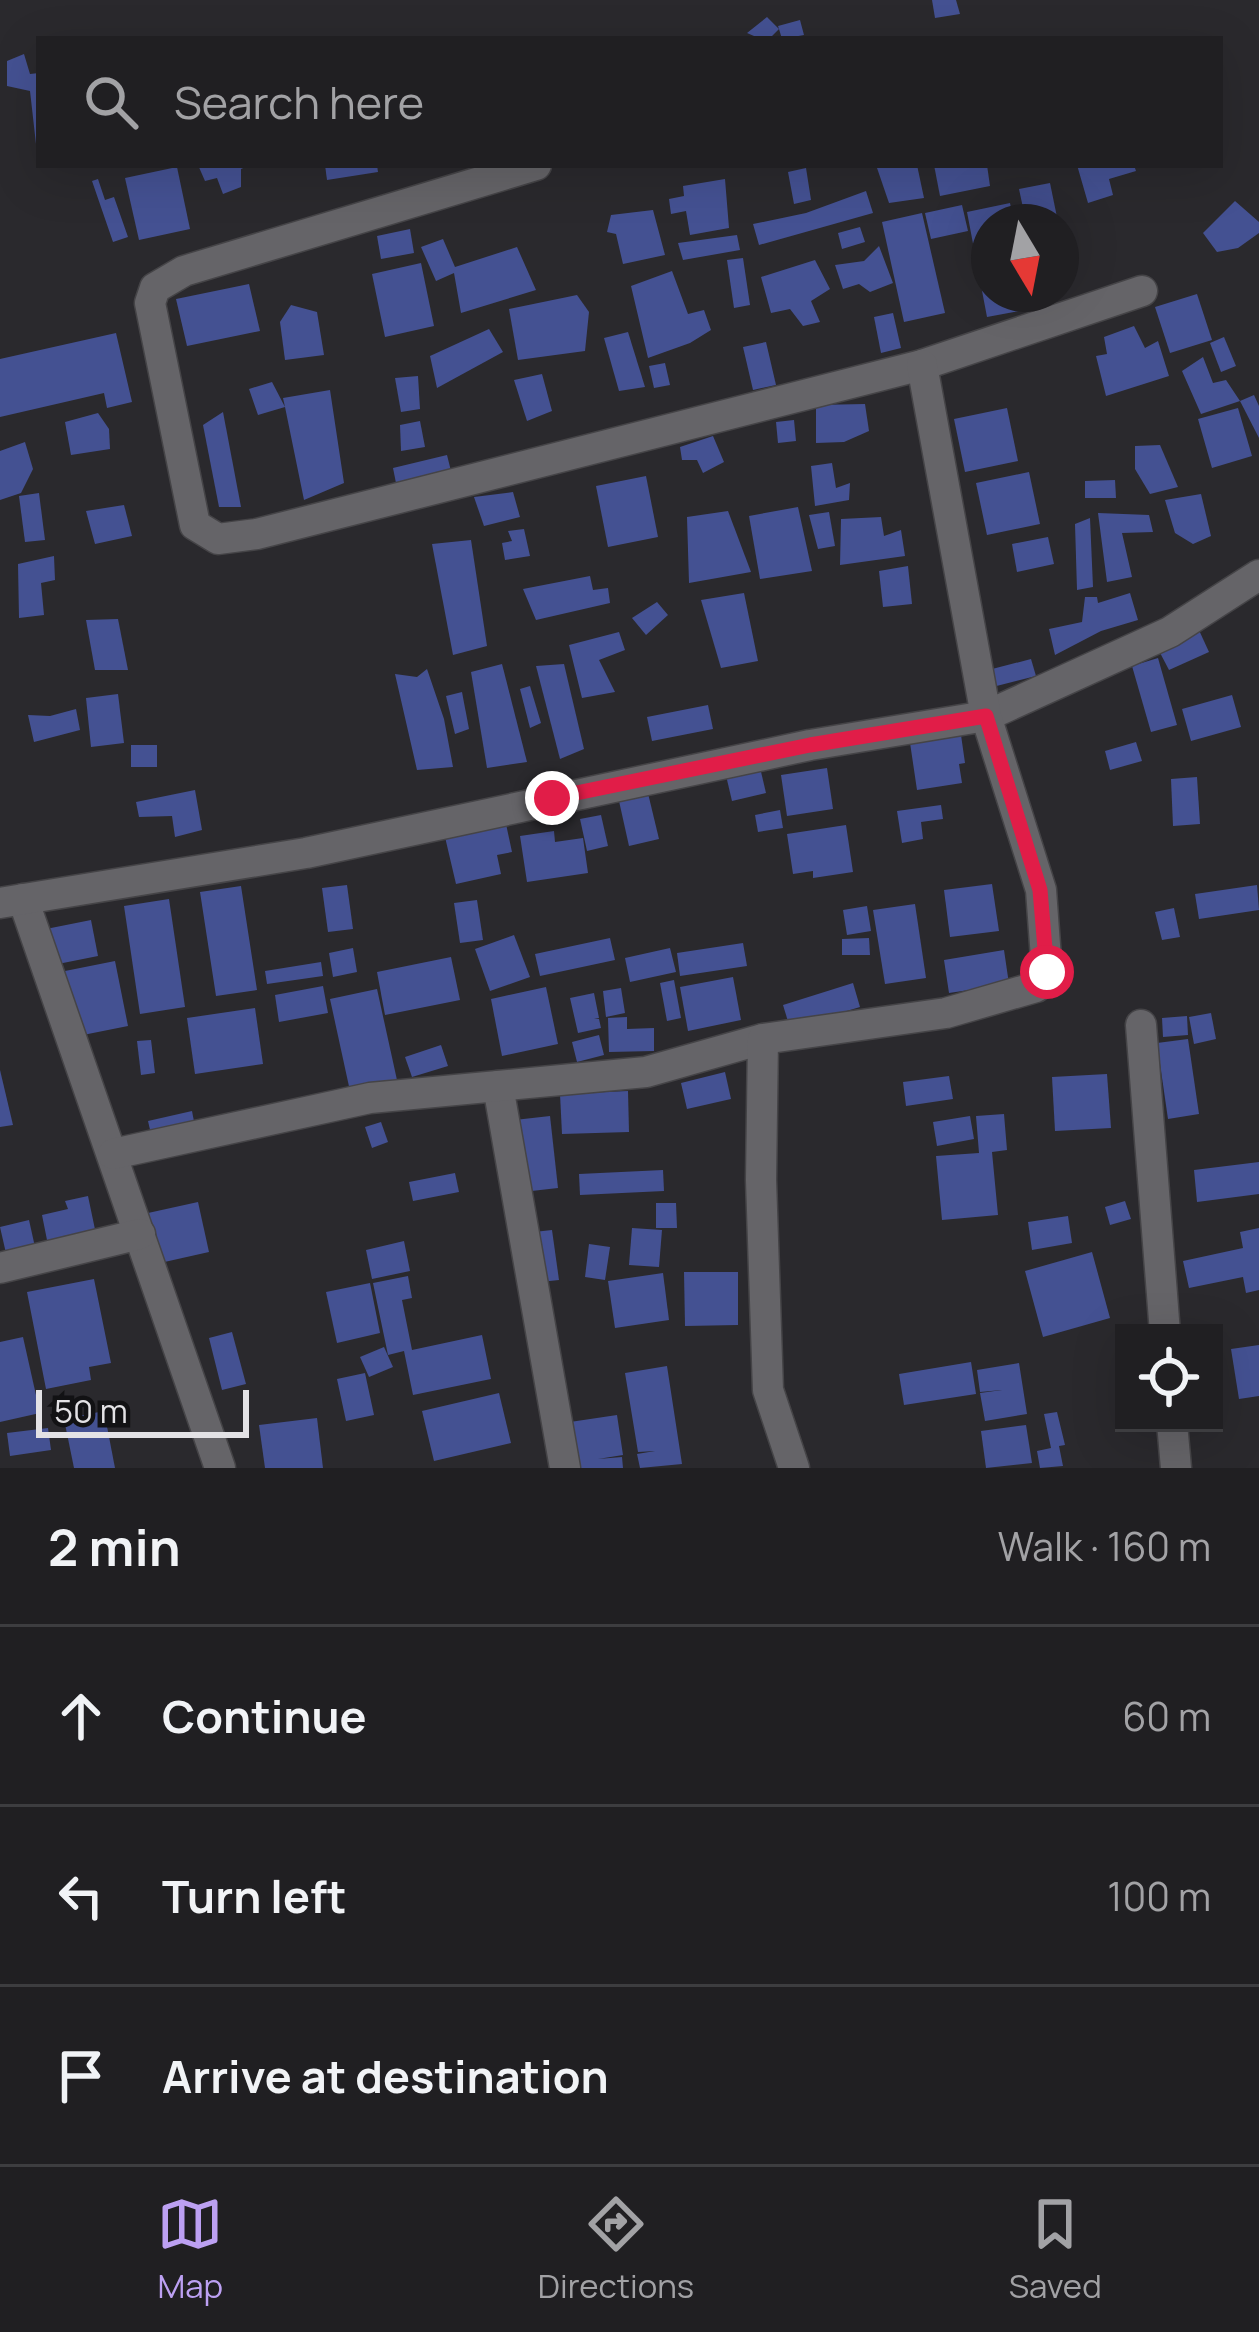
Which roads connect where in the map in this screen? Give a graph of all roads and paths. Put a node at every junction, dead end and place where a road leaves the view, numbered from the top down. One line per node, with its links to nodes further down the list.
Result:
1 (526, 168): 3 (street)
2 (1142, 291): 3 (street)
3 (922, 365): 5 (street)
4 (1258, 583): 5 (street)
5 (986, 716): 6 (street); 8 (street)
6 (12, 901): 10 (street)
7 (1142, 1025): 13 (street)
8 (763, 1039): 9 (street); 17 (street)
9 (498, 1086): 10 (street); 16 (street)
10 (113, 1154): 11 (street)
11 (140, 1234): 12 (street); 15 (street)
12 (0, 1268)
13 (1164, 1324)
14 (1173, 1432): 18 (street)
15 (220, 1468)
16 (565, 1468)
17 (794, 1468)
18 (1176, 1468)

